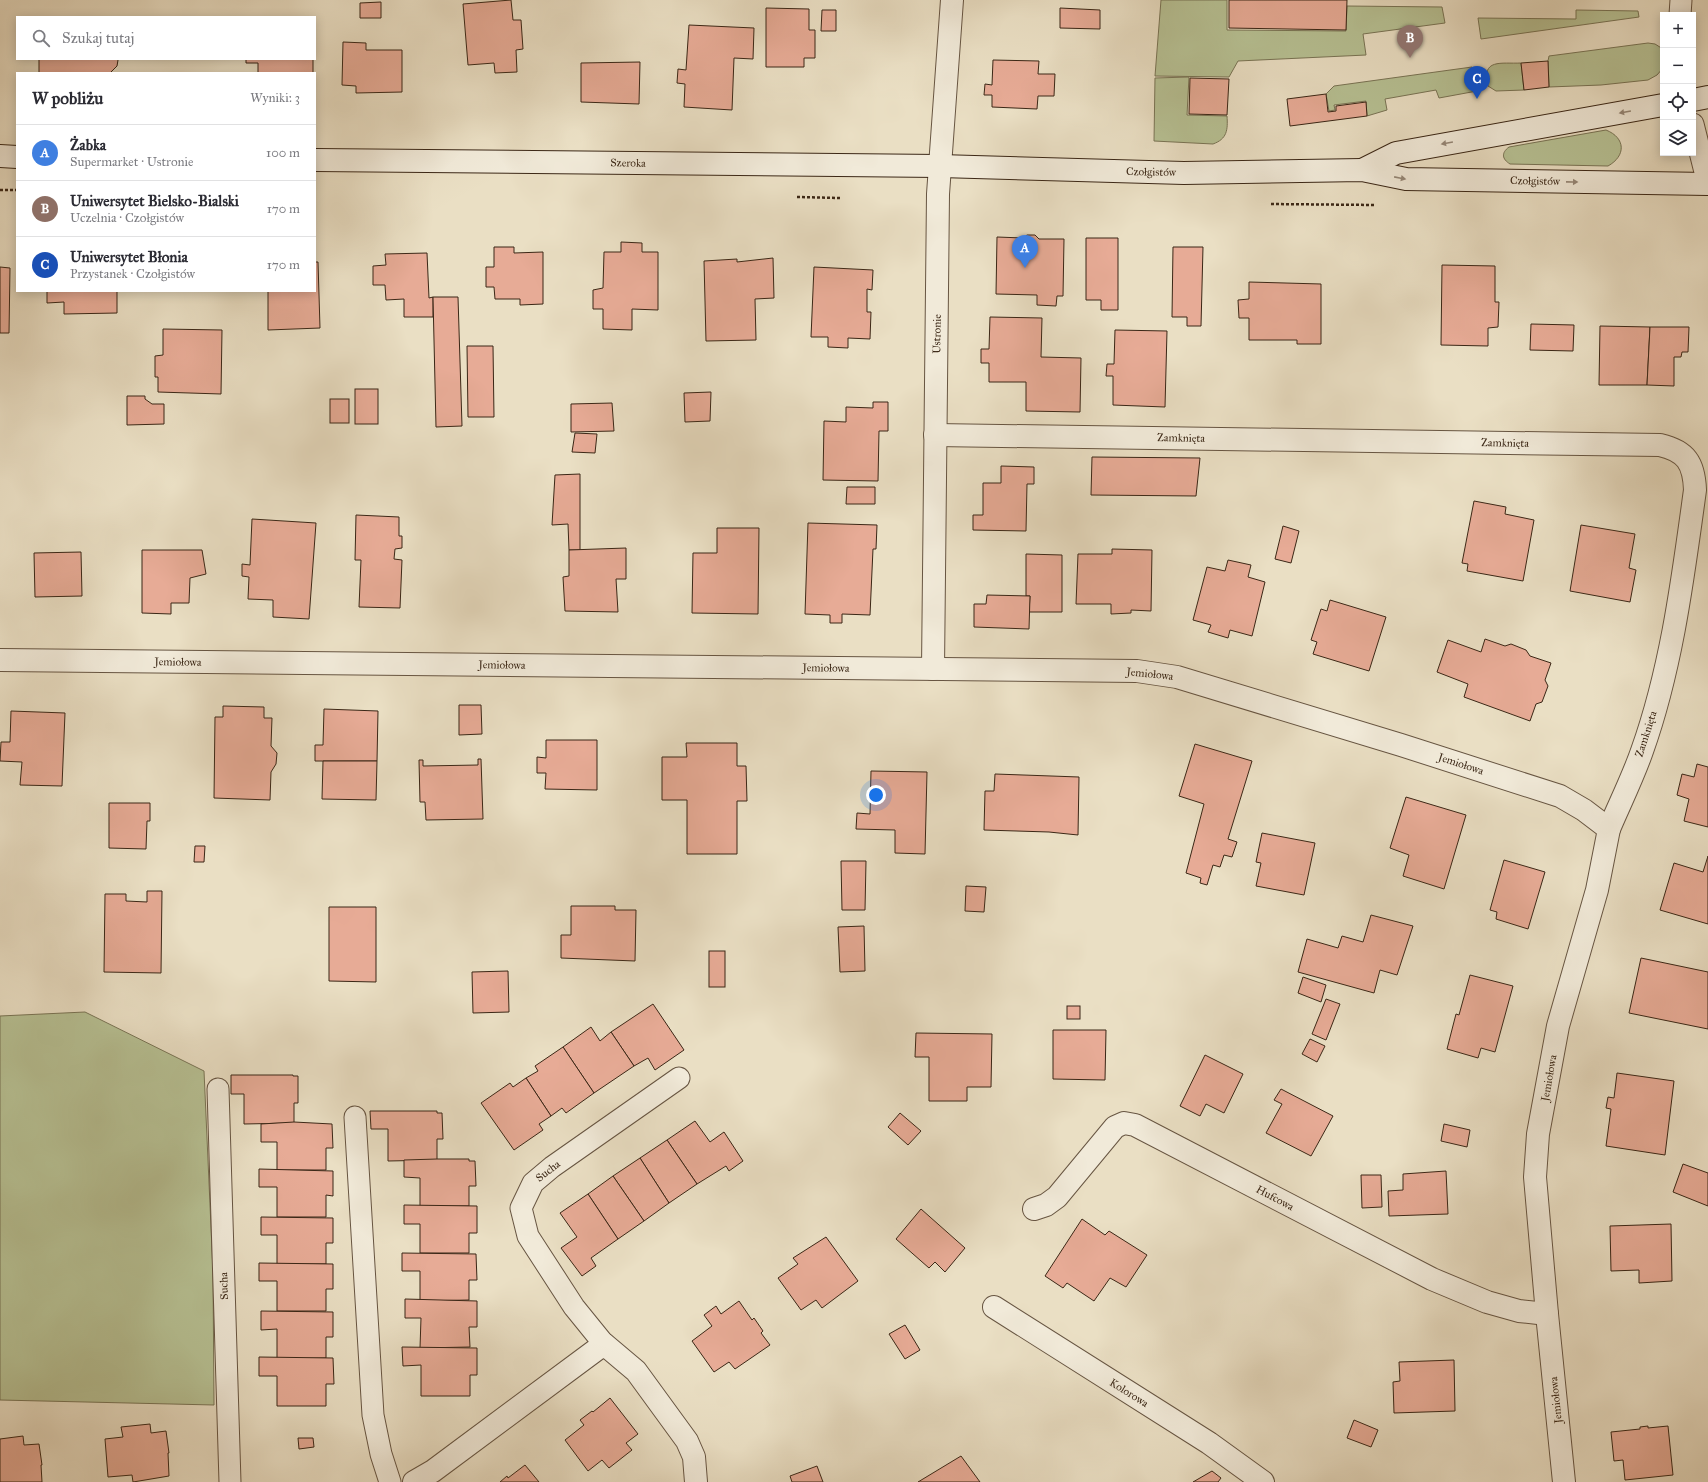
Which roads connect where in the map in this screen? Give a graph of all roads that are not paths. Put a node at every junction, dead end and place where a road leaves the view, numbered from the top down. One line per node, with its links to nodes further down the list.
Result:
1 (952, 0): 11 (street, Ustronie)
2 (1681, 0): 3 (lane)
3 (1680, 12)
4 (1708, 98): 5 (street)
5 (1696, 100)
6 (1660, 106): 12 (street, Czołgistów, one-way to 12)
7 (1696, 136): 13 (lane)
8 (0, 156): 9 (street)
9 (16, 157)
10 (316, 160): 11 (street, Szeroka)
11 (940, 166): 12 (street, Czołgistów); 14 (street, Ustronie)
12 (1362, 170): 13 (street, Czołgistów, one-way to 13)
13 (1708, 184)
14 (935, 435): 16 (street, Ustronie); 17 (street, Zamknięta)
15 (0, 660): 16 (street, Jemiołowa)
16 (933, 669): 17 (street, Jemiołowa)
17 (1609, 829): 23 (street, Jemiołowa)
18 (678, 1078): 24 (lane, Sucha)
19 (218, 1089): 25 (lane, Sucha)
20 (356, 1117): 26 (lane)
21 (1034, 1209): 23 (street, Hufcowa)
22 (994, 1307): 29 (street, Kolorowa)
23 (1547, 1314): 30 (street, Jemiołowa)
24 (604, 1344): 27 (street); 28 (street, Sucha)
25 (230, 1482)
26 (390, 1482)
27 (414, 1482)
28 (696, 1482)
29 (1263, 1482)
30 (1564, 1482)

